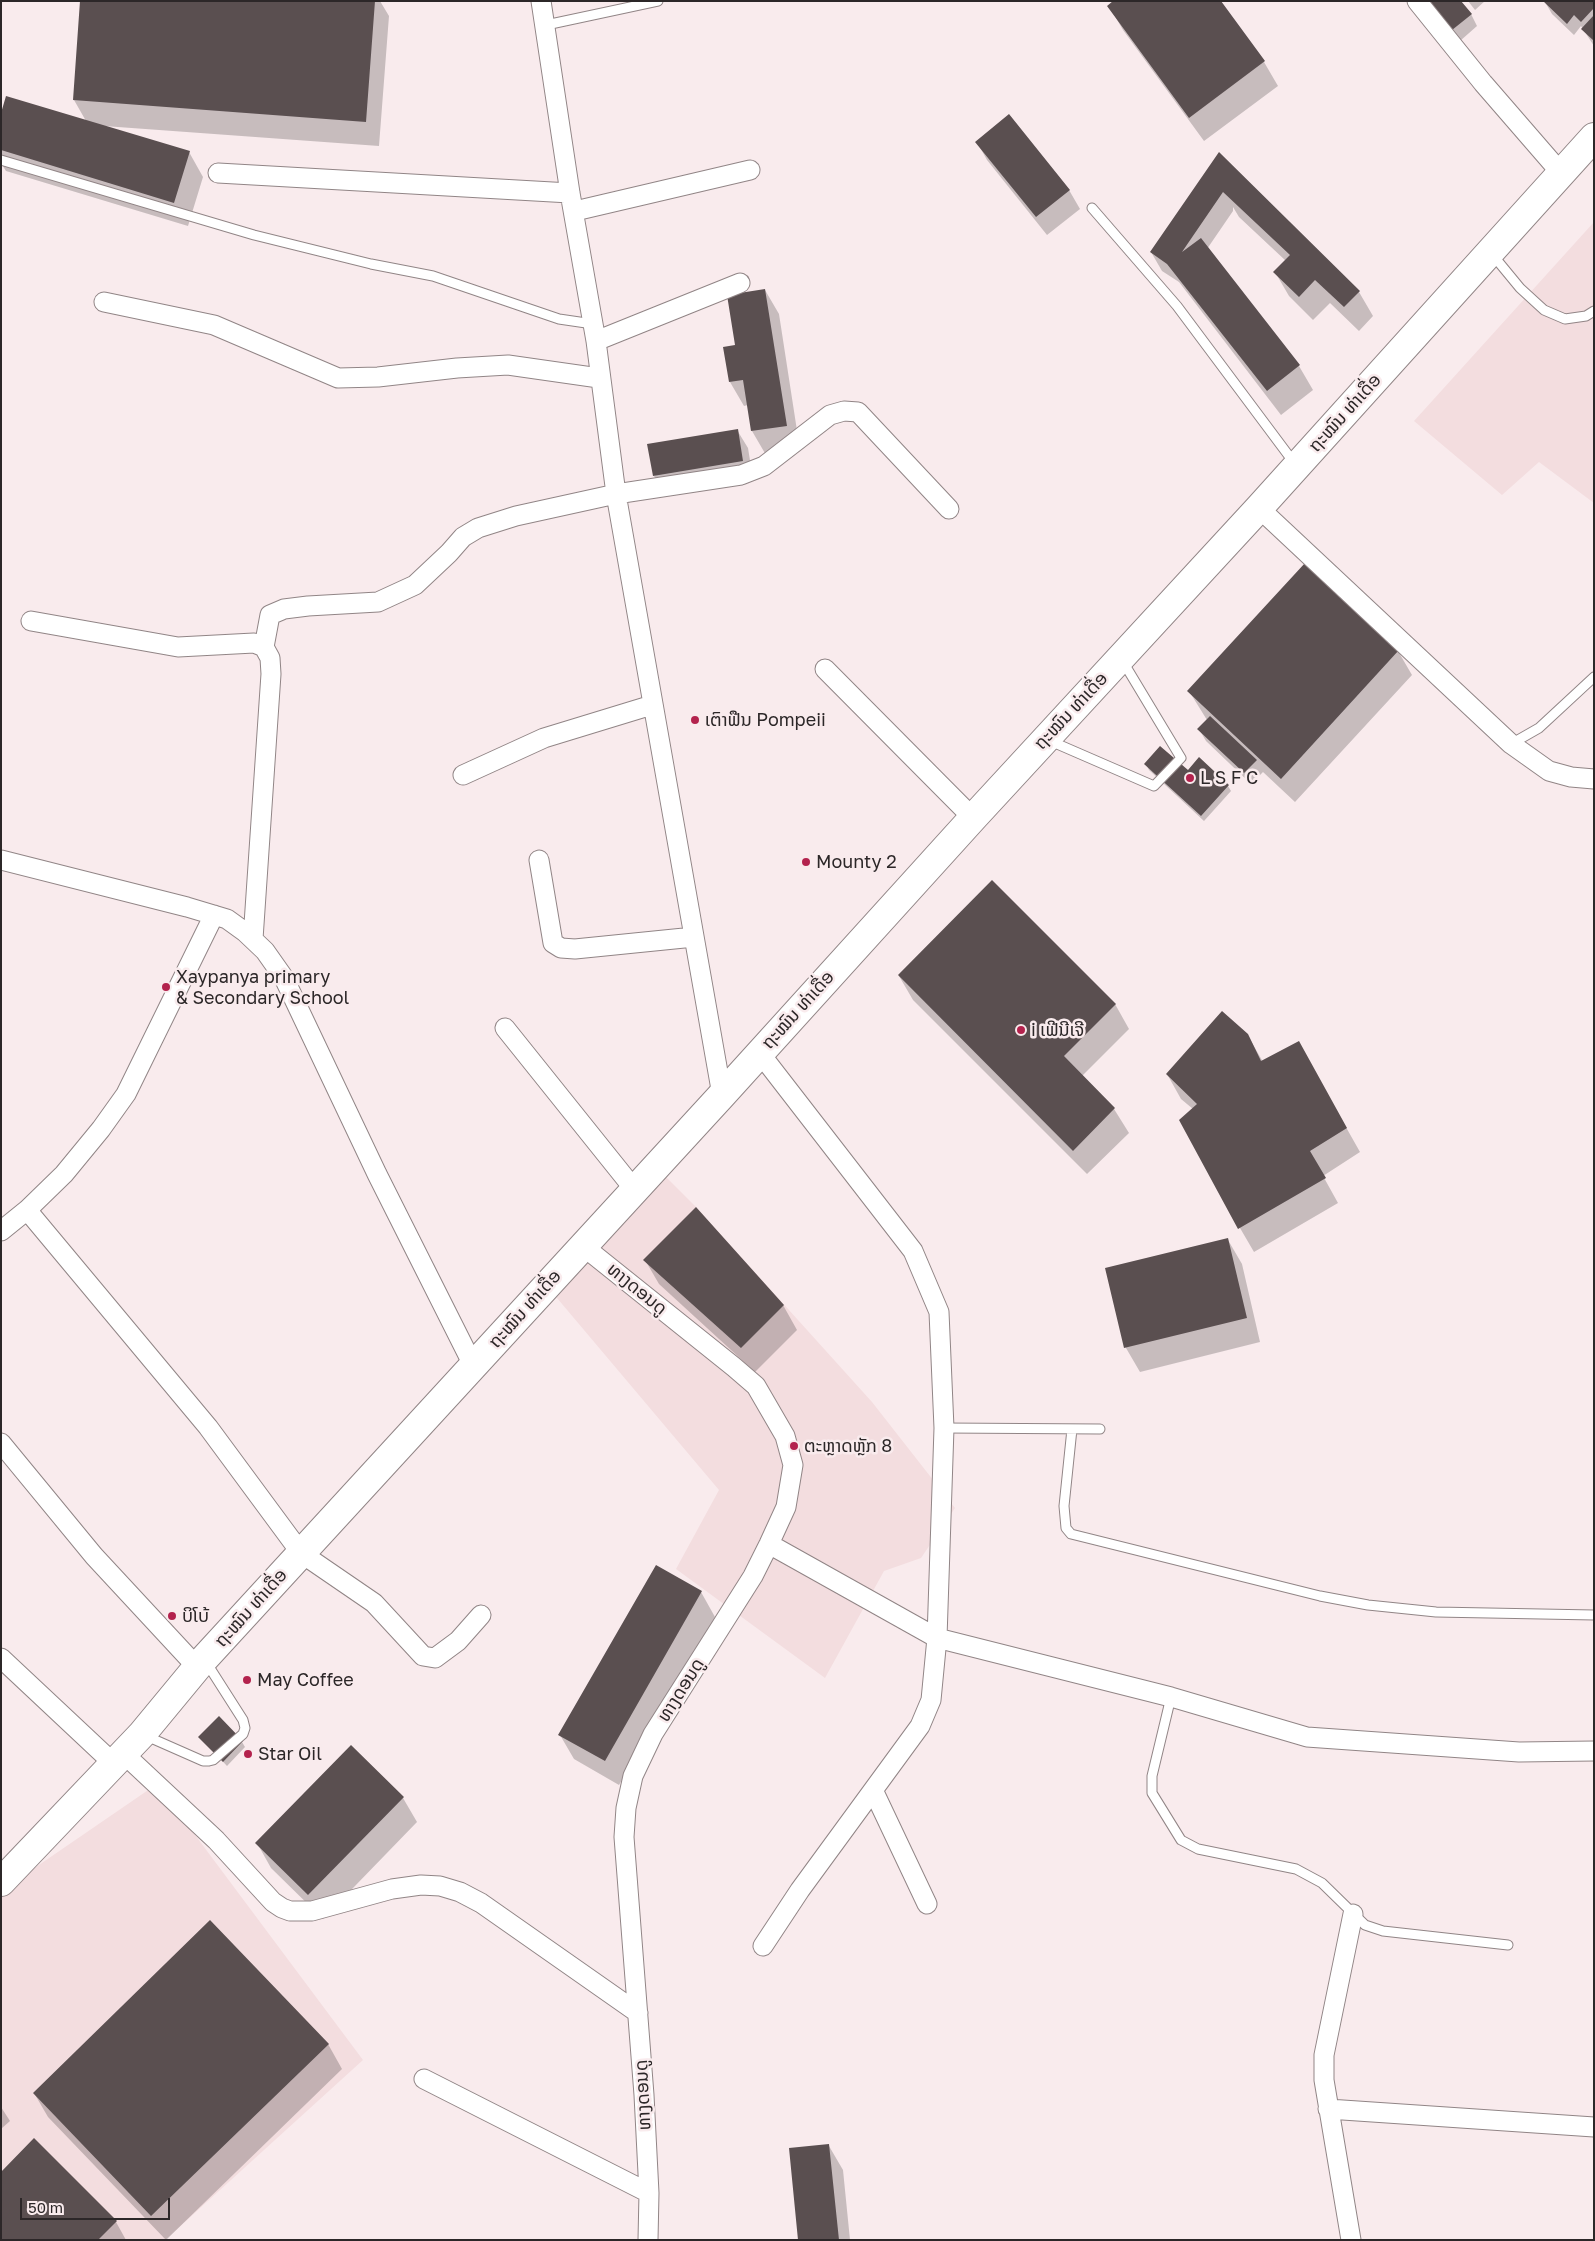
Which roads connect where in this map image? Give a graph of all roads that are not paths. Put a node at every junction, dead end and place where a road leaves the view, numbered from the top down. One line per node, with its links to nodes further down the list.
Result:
1 (541, 1): 4 (street)
2 (658, 1): 4 (lane)
3 (1417, 1): 9 (street)
4 (546, 25): 10 (street)
5 (1594, 137): 9 (main road, ຖະໝົນ ທ່າເດື່ອ)
6 (1, 160): 16 (lane)
7 (750, 170): 10 (street)
8 (218, 173): 10 (street)
9 (1561, 173): 12 (main road, ຖະໝົນ ທ່າເດື່ອ)
10 (572, 202): 16 (street)
11 (1092, 208): 18 (lane)
12 (1490, 252): 15 (lane); 18 (main road, ຖະໝົນ ທ່າເດື່ອ)
13 (740, 283): 16 (street)
14 (104, 302): 17 (street)
15 (1594, 311)
16 (595, 333): 17 (street)
17 (599, 378): 19 (street)
18 (1297, 466): 20 (main road, ຖະໝົນ ທ່າເດື່ອ)
19 (616, 494): 21 (street); 23 (street); 27 (street)
20 (1259, 508): 24 (main road, ຖະໝົນ ທ່າເດື່ອ); 29 (street)
21 (949, 509)
22 (31, 621): 23 (street)
23 (264, 647): 37 (street)
24 (1121, 658): 28 (main road, ຖະໝົນ ທ່າເດື່ອ); 28 (lane)
25 (826, 669): 32 (street)
26 (1594, 677): 29 (lane)
27 (652, 705): 30 (street); 36 (street)
28 (1046, 739): 32 (main road, ຖະໝົນ ທ່າເດື່ອ)
29 (1511, 744): 31 (street)
30 (463, 775)
31 (1594, 779)
32 (973, 818): 39 (main road, ຖະໝົນ ທ່າເດື່ອ)
33 (1, 860): 35 (street)
34 (539, 860): 36 (street)
35 (214, 915): 37 (street); 42 (street)
36 (694, 937): 40 (street)
37 (253, 939): 45 (street)
38 (505, 1028): 41 (street)
39 (760, 1052): 40 (main road, ຖະໝົນ ທ່າເດື່ອ); 46 (street)
40 (722, 1094): 41 (main road, ຖະໝົນ ທ່າເດື່ອ)
41 (634, 1189): 44 (main road, ຖະໝົນ ທ່າເດື່ອ)
42 (28, 1210): 43 (street); 51 (street)
43 (1, 1231)
44 (583, 1246): 45 (main road, ຖະໝົນ ທ່າເດື່ອ); 50 (street, ທາງດອນດູ)
45 (473, 1365): 51 (main road, ຖະໝົນ ທ່າເດື່ອ)
46 (944, 1428): 47 (lane); 54 (street)
47 (1072, 1429): 48 (lane); 53 (lane)
48 (1100, 1429)
49 (1, 1443): 56 (street)
50 (769, 1544): 54 (street); 67 (street, ທາງດອນດູ)
51 (301, 1553): 52 (street); 56 (main road, ຖະໝົນ ທ່າເດື່ອ)
52 (481, 1615)
53 (1594, 1615)
54 (937, 1638): 57 (street); 61 (street)
55 (1, 1658): 60 (street)
56 (201, 1663): 58 (main road, ຖະໝົນ ທ່າເດື່ອ); 58 (lane)
57 (1170, 1697): 59 (street); 64 (lane)
58 (142, 1734): 60 (main road, ຖະໝົນ ທ່າເດື່ອ)
59 (1594, 1751)
60 (118, 1758): 62 (main road, ຖະໝົນ ທ່າເດື່ອ); 67 (street)
61 (874, 1792): 63 (street); 66 (street)
62 (1, 1882)
63 (927, 1904)
64 (1353, 1914): 65 (lane); 69 (street)
65 (1508, 1945)
66 (763, 1946)
67 (638, 2012): 71 (street, ທາງດອນດູ)
68 (424, 2079): 71 (street)
69 (1328, 2109): 70 (street); 73 (street)
70 (1594, 2127)
71 (649, 2193): 72 (street, ທາງດອນດູ)
72 (648, 2240)
73 (1350, 2240)

